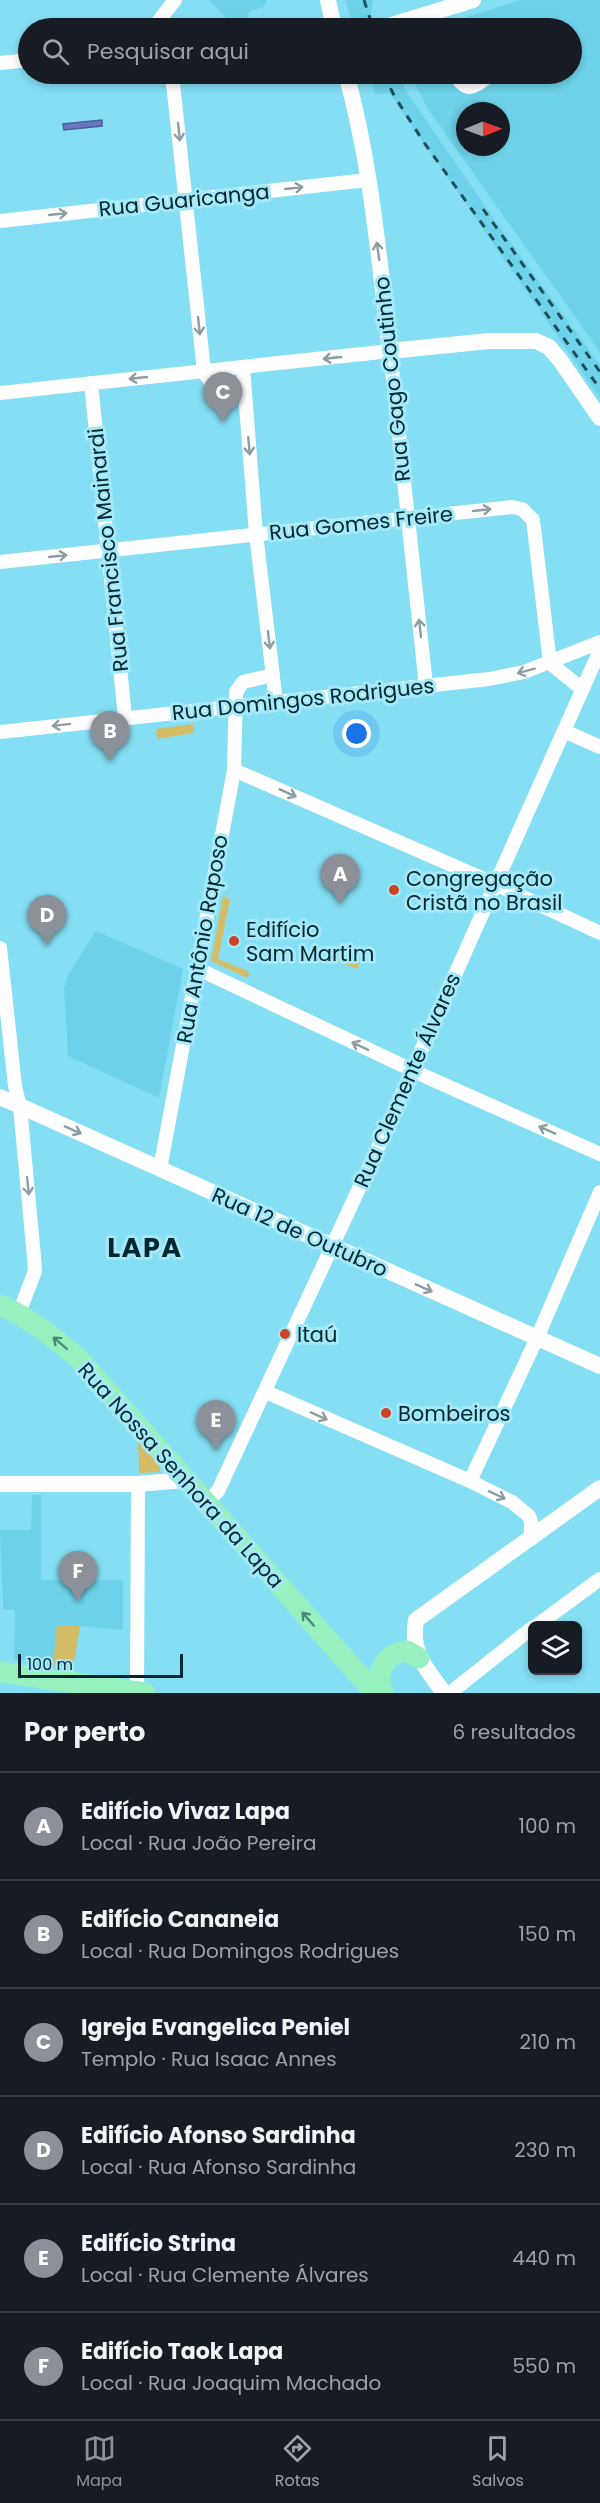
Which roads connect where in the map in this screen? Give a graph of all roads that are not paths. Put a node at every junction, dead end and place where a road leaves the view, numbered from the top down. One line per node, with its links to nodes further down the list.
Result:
1 (175, 0): 4 (street)
2 (328, 0): 5 (street)
3 (473, 0): 6 (street)
4 (168, 18)
5 (332, 18)
6 (434, 18)
7 (18, 61): 8 (street)
8 (0, 63)
9 (173, 84): 14 (street, one-way to 14)
10 (349, 84): 13 (street, Rua Gago Coutinho)
11 (460, 84): 12 (street)
12 (478, 84)
13 (367, 180): 14 (street, Rua Guaricanga, one-way to 13); 16 (street, Rua Gago Coutinho, one-way to 13)
14 (186, 200): 15 (street, Rua Guaricanga, one-way to 14); 18 (street, one-way to 18)
15 (0, 221)
16 (390, 351): 17 (street, one-way to 17); 22 (street); 23 (street, Rua Gago Coutinho)
17 (243, 367): 18 (street); 20 (street)
18 (204, 371): 19 (street, one-way to 19); 20 (street)
19 (91, 383): 21 (street); 25 (street, Rua Francisco Mainardi)
20 (244, 389): 24 (street, one-way to 24)
21 (0, 393)
22 (600, 418)
23 (407, 518): 24 (street, Rua Gomes Freire); 29 (street, Rua Gomes Freire, one-way to 29); 31 (street, Rua Gago Coutinho, one-way to 23)
24 (256, 534): 25 (street, Rua Gomes Freire); 30 (street, one-way to 30)
25 (107, 550): 26 (street, Rua Gomes Freire, one-way to 25); 35 (street, Rua Francisco Mainardi)
26 (0, 562)
27 (600, 642): 29 (street, Rua Domingos Rodrigues)
28 (600, 650): 32 (street, Rua Clemente Álvares)
29 (550, 663): 31 (street, Rua Domingos Rodrigues, one-way to 31); 32 (street)
30 (273, 675): 33 (street); 34 (street, Rua Antônio Raposo)
31 (426, 686): 33 (street, Rua Domingos Rodrigues)
32 (582, 689): 36 (street, Rua Clemente Álvares)
33 (276, 702): 34 (street, Rua Domingos Rodrigues)
34 (236, 708): 35 (street, Rua Domingos Rodrigues); 39 (street, Rua Antônio Raposo)
35 (125, 717): 37 (street, Rua Domingos Rodrigues, one-way to 37)
36 (564, 731): 38 (street); 40 (street, Rua Clemente Álvares)
37 (0, 732)
38 (600, 747)
39 (234, 770): 40 (street, one-way to 40); 43 (street, Rua Antônio Raposo)
40 (495, 884): 41 (street); 44 (street, Rua Clemente Álvares)
41 (600, 933)
42 (0, 948): 46 (street)
43 (196, 968): 44 (street, one-way to 43); 48 (street, Rua Antônio Raposo)
44 (413, 1070): 47 (street, one-way to 44); 50 (street, Rua Clemente Álvares)
45 (0, 1097): 46 (street, Rua 12 de Outubro)
46 (20, 1107): 48 (street, Rua 12 de Outubro, one-way to 48); 52 (street, one-way to 52)
47 (600, 1154)
48 (160, 1169): 50 (street, Rua 12 de Outubro)
49 (600, 1191): 53 (street)
50 (332, 1248): 53 (street, Rua 12 de Outubro, one-way to 53); 55 (street, Rua Clemente Álvares)
51 (0, 1305): 52 (main road, Rua Nossa Senhora da Lapa)
52 (19, 1313): 56 (main road, Rua Nossa Senhora da Lapa, one-way to 52)
53 (537, 1338): 54 (street, Rua 12 de Outubro); 57 (street)
54 (600, 1366)
55 (266, 1392): 57 (street, one-way to 57); 61 (street, Rua Clemente Álvares)
56 (184, 1480): 59 (street); 61 (main road, Rua Nossa Senhora da Lapa)
57 (470, 1481): 62 (street, one-way to 62)
58 (0, 1484): 59 (street)
59 (138, 1484): 68 (street)
60 (600, 1488): 62 (street)
61 (203, 1501): 69 (main road, Rua Nossa Senhora da Lapa, one-way to 61)
62 (531, 1539): 66 (street)
63 (600, 1579): 64 (street)
64 (542, 1621)
65 (528, 1632): 72 (street)
66 (419, 1658): 70 (main road); 71 (street)
67 (0, 1671): 68 (main road)
68 (140, 1693)
69 (375, 1693)
70 (383, 1693)
71 (444, 1693)
72 (450, 1693)

